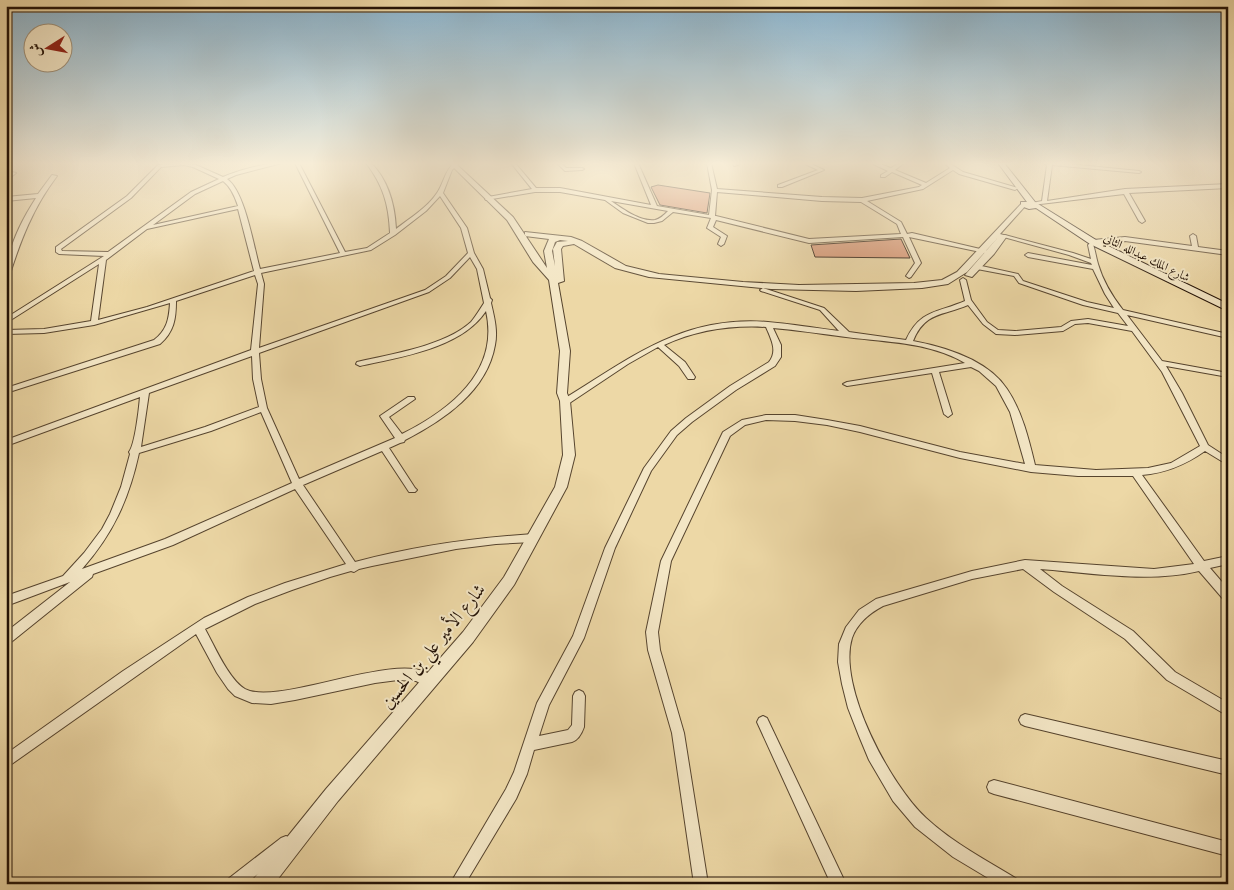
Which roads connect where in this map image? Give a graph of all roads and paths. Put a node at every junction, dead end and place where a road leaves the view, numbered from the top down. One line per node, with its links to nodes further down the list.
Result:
1 (34, 205): 45 (street)
2 (117, 205): 36 (street)
3 (176, 205): 22 (street)
4 (318, 205): 37 (street)
5 (388, 205): 23 (street)
6 (428, 205): 23 (street)
7 (448, 205): 34 (street)
8 (498, 205): 41 (street, شارع الأمير علي بن الحسين)
9 (501, 205): 24 (street, شارع الأمير علي بن الحسين)
10 (615, 205): 19 (street)
11 (640, 205): 18 (street)
12 (714, 205): 20 (street)
13 (870, 205): 25 (street)
14 (1040, 205): 16 (street)
15 (1133, 205): 21 (street)
16 (1031, 206): 26 (street); 29 (main road, شارع الملك عبدالله الثاني); 29 (main road, شارع الملك عبدالله الثاني); 32 (street)
17 (241, 207): 22 (street); 43 (street)
18 (655, 207): 19 (street)
19 (672, 210): 20 (street)
20 (713, 217): 25 (street); 30 (street)
21 (1142, 221)
22 (145, 229): 36 (street)
23 (393, 234): 37 (street)
24 (528, 234): 28 (street); 41 (street, شارع الأمير علي بن الحسين)
25 (906, 236): 32 (street); 44 (street)
26 (1003, 236): 33 (street); 40 (street)
27 (1193, 236): 31 (street)
28 (556, 238): 46 (street); 48 (street)
29 (1092, 243): 31 (street); 40 (street); 53 (main road, شارع الملك عبدالله الثاني)
30 (721, 244)
31 (1196, 248): 35 (street)
32 (982, 250): 33 (street); 48 (street)
33 (991, 252): 42 (street)
34 (471, 253): 51 (street); 64 (street)
35 (1228, 253)
36 (110, 254): 39 (street)
37 (342, 254): 43 (street)
38 (1028, 255): 40 (street)
39 (103, 259): 55 (street); 56 (street)
40 (1093, 261): 54 (street)
41 (542, 266): 46 (street, شارع الأمير علي بن الحسين)
42 (977, 267): 47 (street); 54 (street)
43 (257, 272): 50 (street); 64 (street)
44 (909, 276)
45 (6, 277)
46 (556, 279): 48 (street); 75 (street, شارع الأمير علي بن الحسين)
47 (963, 280): 49 (street); 52 (street)
48 (740, 286): 49 (street)
49 (762, 290): 60 (street)
50 (173, 300): 56 (street); 72 (street)
51 (489, 300): 66 (street); 78 (street)
52 (968, 300): 58 (street); 62 (street)
53 (1228, 309)
54 (1118, 311): 58 (street); 61 (street)
55 (6, 321)
56 (94, 323): 59 (street)
57 (768, 324): 60 (street); 63 (street); 104 (street)
58 (1133, 329): 65 (street)
59 (6, 332)
60 (847, 335): 62 (street)
61 (1228, 336)
62 (909, 341): 67 (street)
63 (659, 344): 70 (street); 75 (street)
64 (255, 352): 73 (street); 76 (street)
65 (1160, 362): 69 (street); 80 (street)
66 (360, 364)
67 (973, 364): 68 (street); 84 (street)
68 (934, 371): 71 (street); 77 (street)
69 (1228, 375)
70 (691, 377)
71 (846, 384)
72 (6, 391)
73 (145, 392): 79 (street); 82 (street)
74 (411, 400): 78 (street)
75 (565, 402): 88 (street, شارع الأمير علي بن الحسين)
76 (263, 408): 82 (street); 86 (street)
77 (948, 414)
78 (401, 440): 81 (street)
79 (6, 443)
80 (1206, 447): 83 (street); 85 (street)
81 (384, 448): 86 (street); 87 (street)
82 (133, 452): 94 (street)
83 (1228, 462)
84 (1031, 469): 85 (street); 113 (street)
85 (1135, 472): 91 (street)
86 (297, 484): 92 (street); 93 (street)
87 (412, 490)
88 (533, 538): 92 (street); 99 (street, شارع الأمير علي بن الحسين)
89 (1228, 560): 91 (street)
90 (1025, 564): 91 (street); 101 (street); 115 (street)
91 (1202, 567): 95 (street)
92 (354, 568): 97 (street)
93 (92, 571): 94 (street); 98 (street)
94 (67, 578): 96 (street)
95 (1228, 597)
96 (6, 601)
97 (198, 627): 99 (street); 105 (street)
98 (6, 639)
99 (430, 682): 108 (street, شارع الأمير علي بن الحسين)
100 (579, 696): 104 (street)
101 (1228, 710)
102 (1025, 720): 106 (street)
103 (763, 722): 114 (street)
104 (530, 744): 112 (street)
105 (6, 762)
106 (1228, 768)
107 (994, 787): 109 (street)
108 (310, 824): 110 (street); 111 (street, شارع الأمير علي بن الحسين)
109 (1228, 850)
110 (233, 884)
111 (262, 884)
112 (457, 884)
113 (701, 884)
114 (839, 884)
115 (1012, 884)

